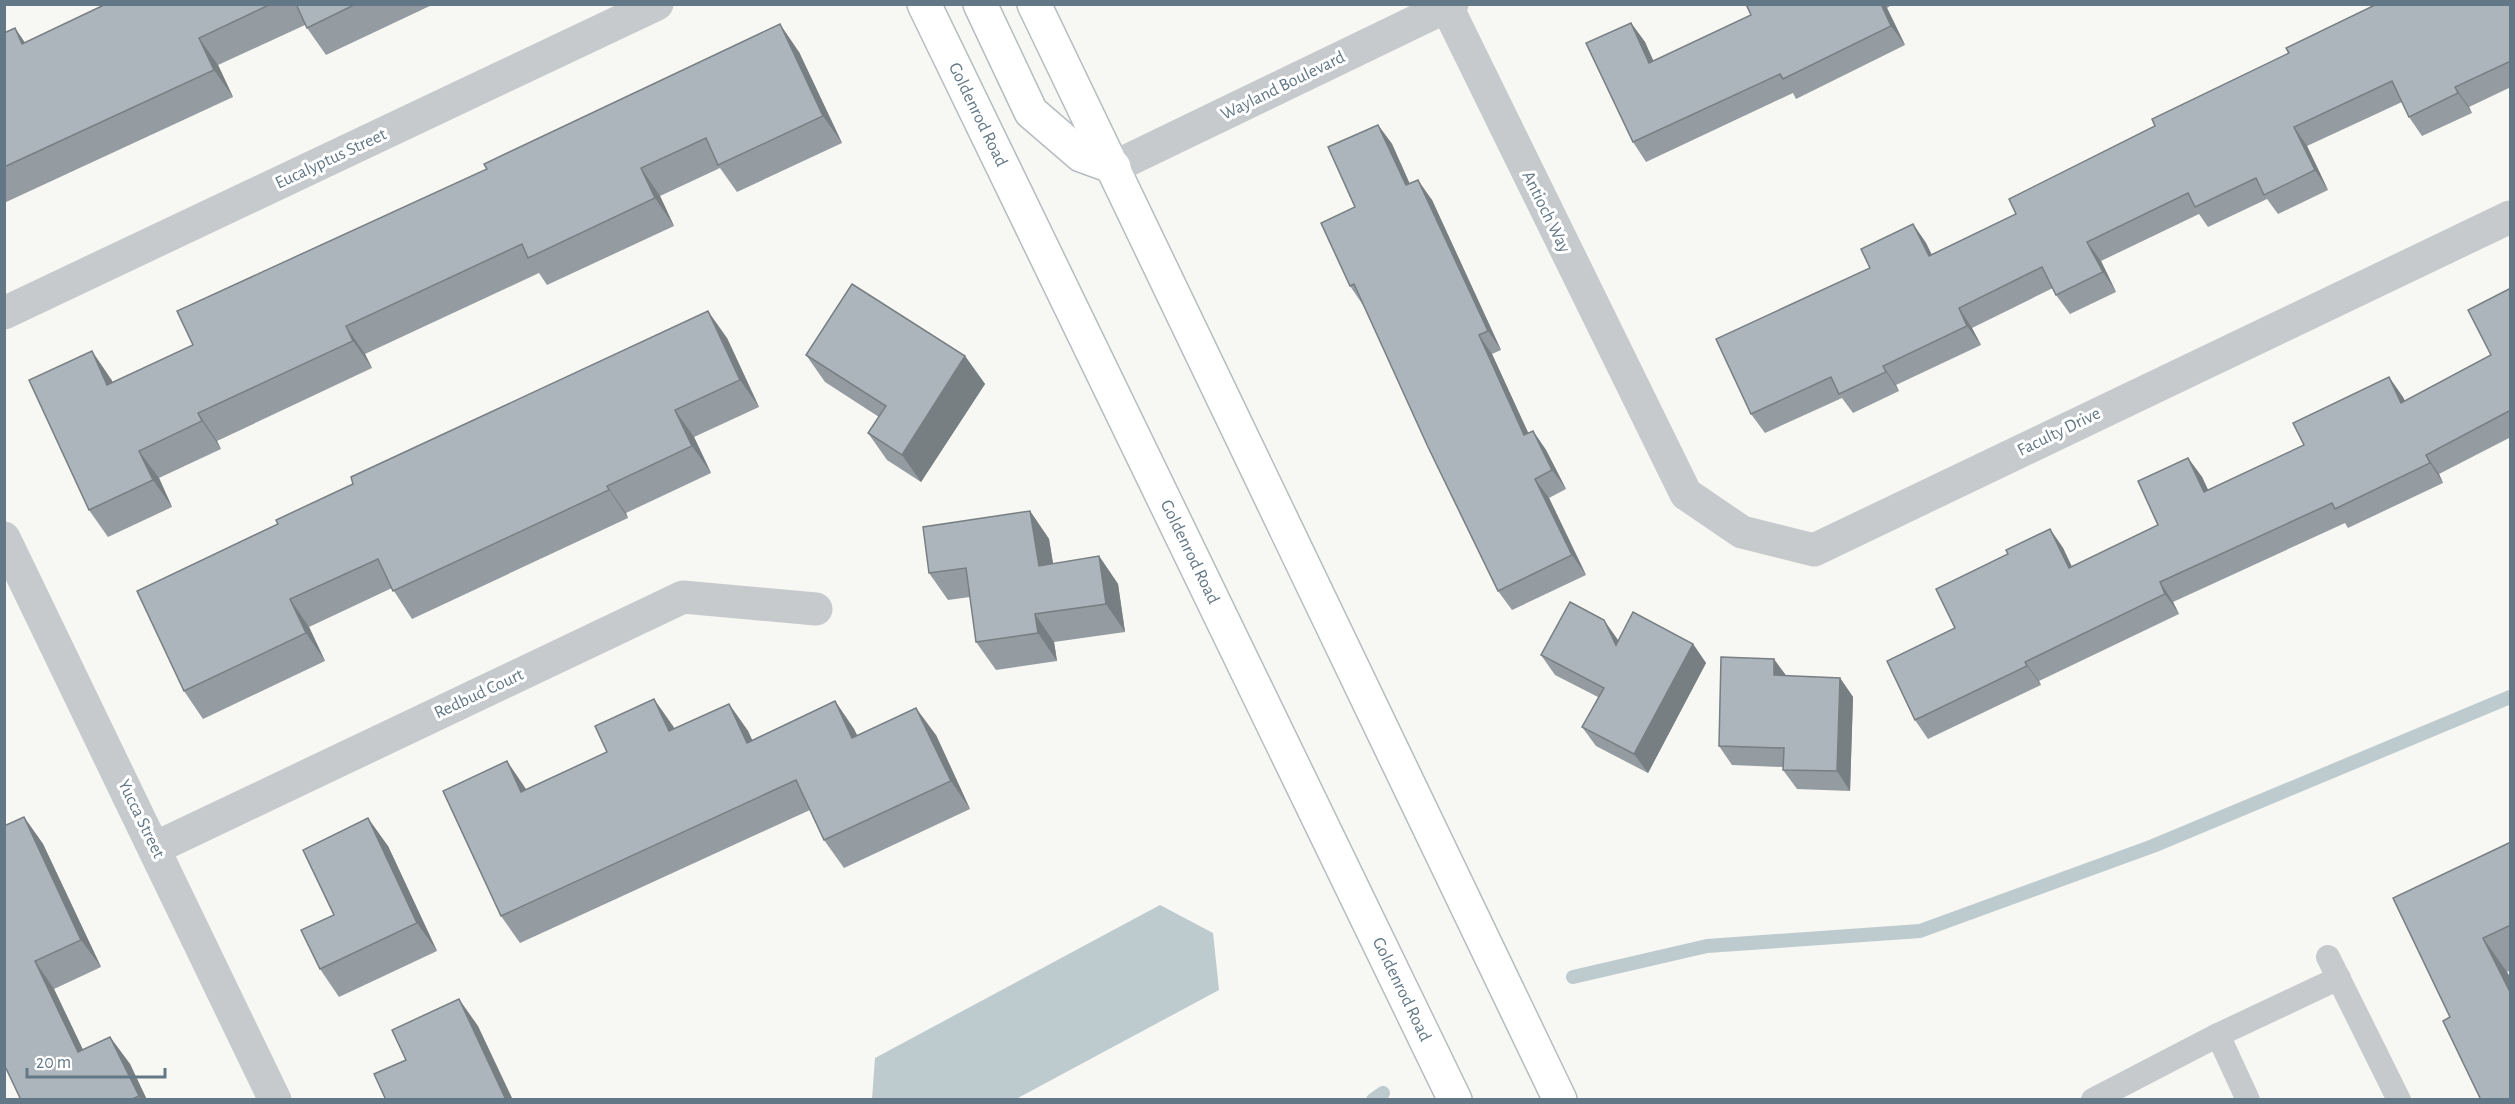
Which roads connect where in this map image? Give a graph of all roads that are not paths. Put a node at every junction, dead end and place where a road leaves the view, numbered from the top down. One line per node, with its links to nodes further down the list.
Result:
1 (657, 4): 8 (street, Eucalyptus Street)
2 (924, 4): 15 (main road, Goldenrod Road)
3 (980, 4): 6 (main road)
4 (1034, 4): 6 (main road)
5 (1449, 6): 6 (street, Wayland Boulevard); 9 (street, Antioch Way)
6 (1114, 167): 16 (main road)
7 (2511, 217): 9 (street, Faculty Drive)
8 (4, 313)
9 (1646, 417)
10 (4, 538): 12 (street, Yucca Street)
11 (816, 609): 12 (street, Redbud Court)
12 (155, 848): 14 (street, Yucca Street)
13 (2218, 1035): 17 (lane); 18 (lane); 19 (lane)
14 (275, 1100)
15 (1455, 1100)
16 (1560, 1100)
17 (2093, 1100)
18 (2248, 1100)
19 (2399, 1100)

